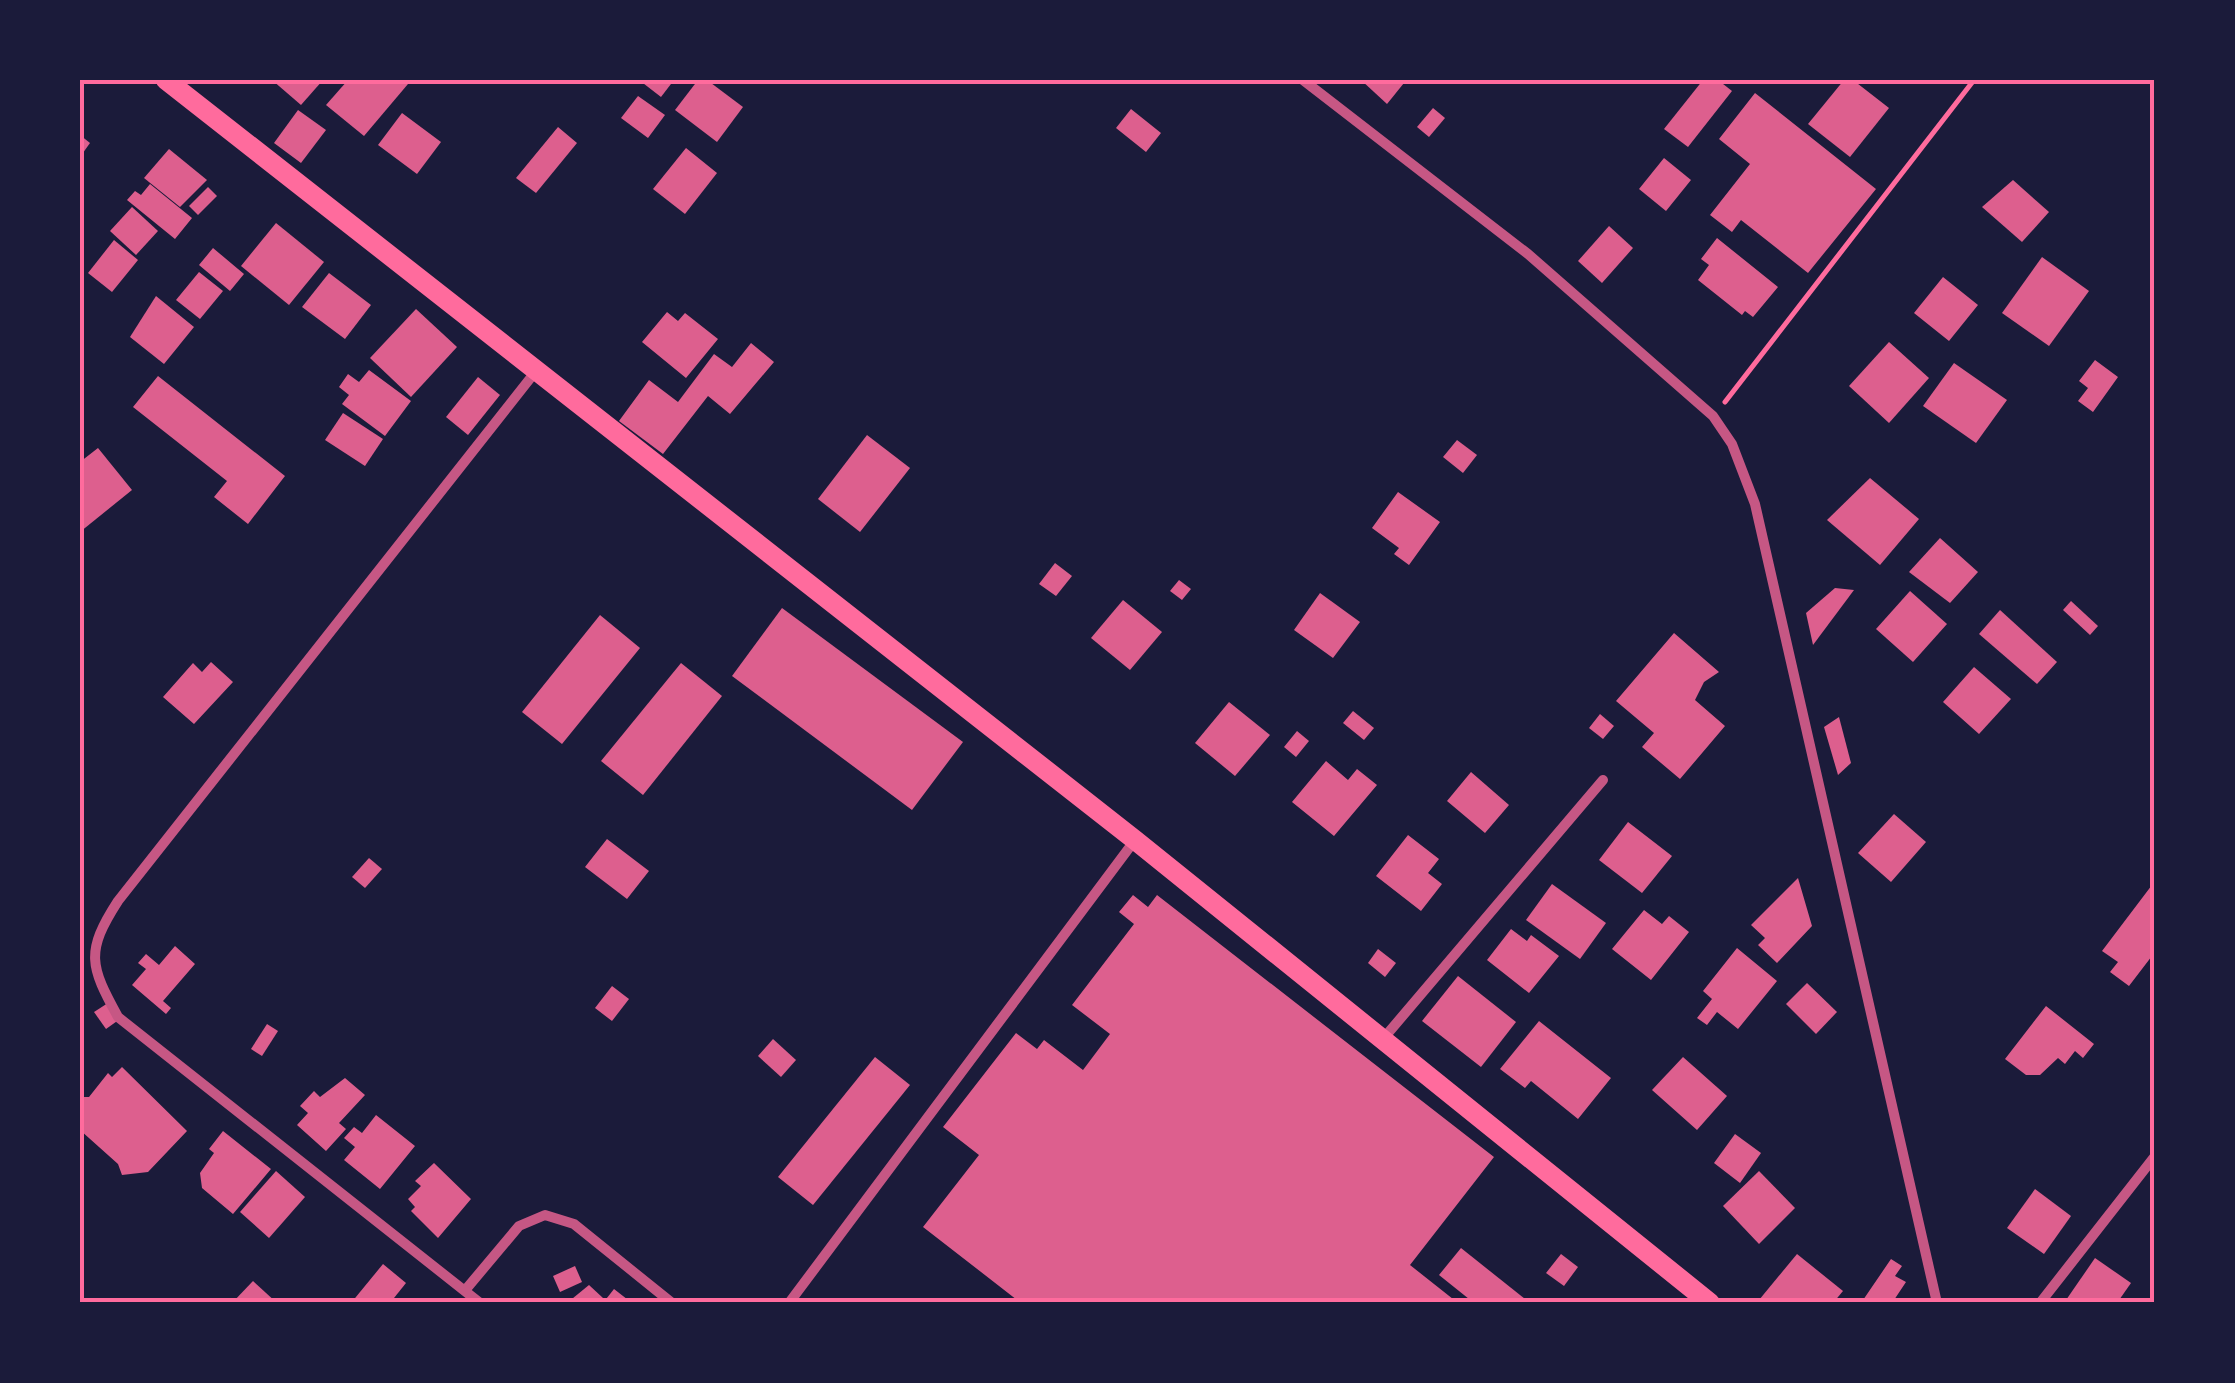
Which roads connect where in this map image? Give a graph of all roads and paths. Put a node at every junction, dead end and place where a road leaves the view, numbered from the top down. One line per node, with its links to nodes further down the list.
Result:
1 (166, 80): 4 (main road)
2 (1303, 80): 5 (street)
3 (1974, 80): 5 (path)
4 (536, 371): 7 (main road); 10 (street)
5 (1714, 416): 15 (street)
6 (1603, 780): 8 (street)
7 (1134, 840): 8 (main road); 13 (street)
8 (1383, 1040): 14 (main road)
9 (2155, 1156): 16 (street)
10 (466, 1288): 11 (street); 12 (street)
11 (480, 1303)
12 (672, 1303)
13 (789, 1303)
14 (1710, 1303)
15 (1938, 1303)
16 (2040, 1303)

